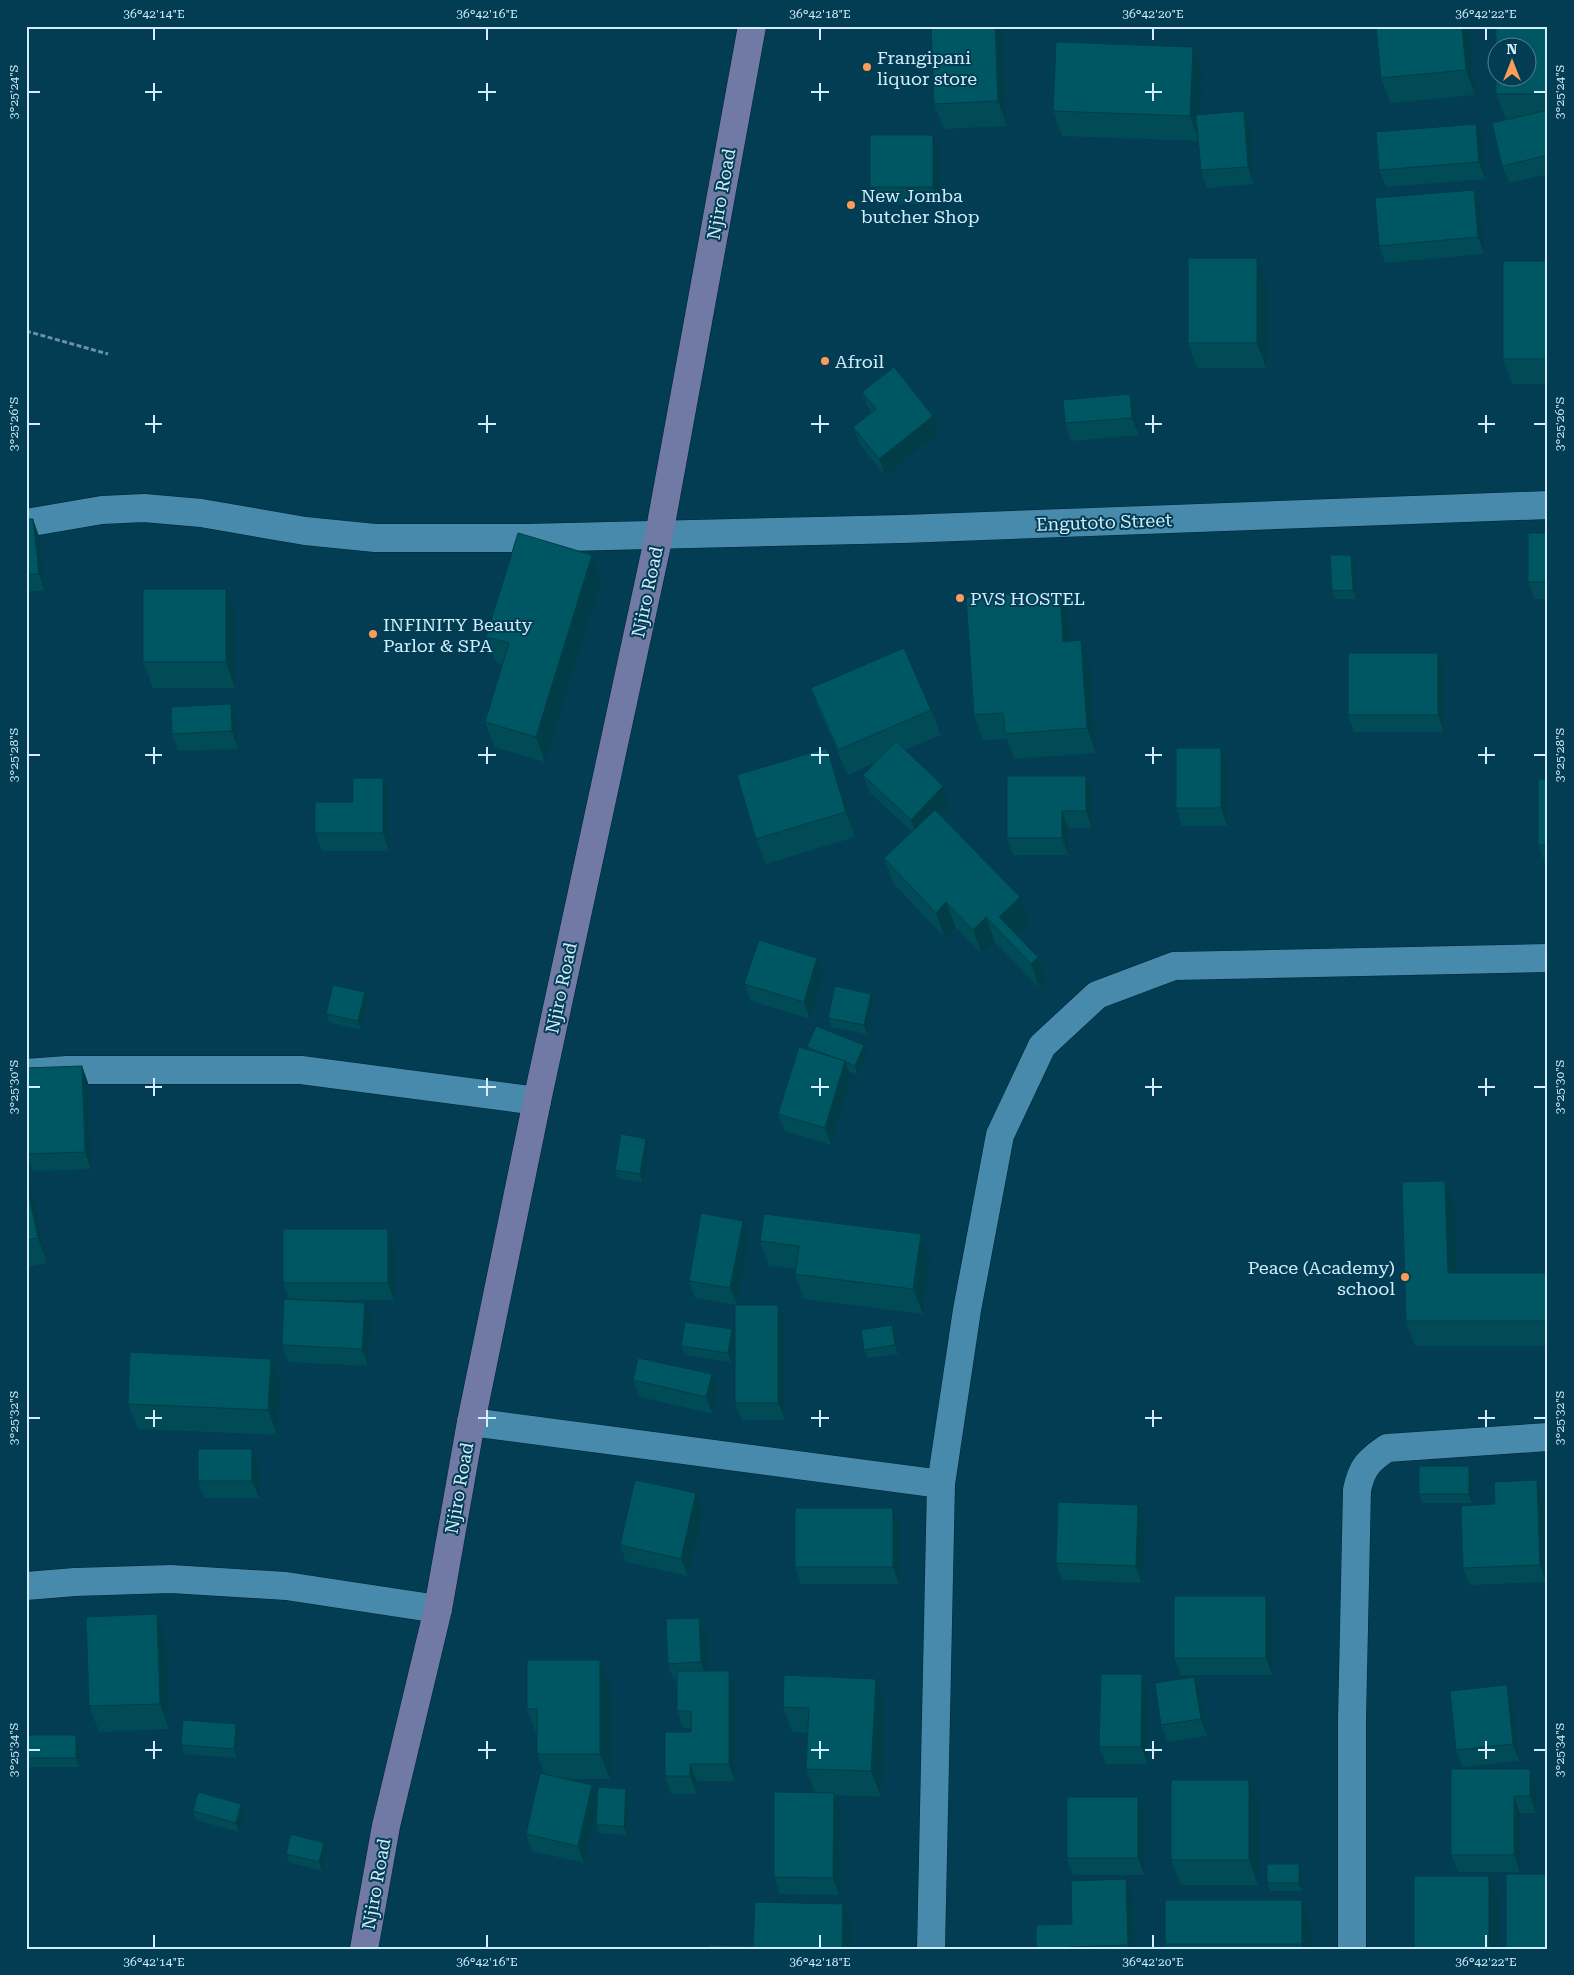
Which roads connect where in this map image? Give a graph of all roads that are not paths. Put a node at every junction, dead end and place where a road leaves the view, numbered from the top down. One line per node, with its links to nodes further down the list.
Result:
1 (752, 26): 4 (street, Njiro Road)
2 (1548, 505): 4 (street, Engutoto Street)
3 (26, 523): 4 (street, Engutoto Street)
4 (659, 536): 7 (street, Njiro Road)
5 (1548, 958): 10 (street)
6 (26, 1073): 7 (street)
7 (537, 1101): 8 (street, Njiro Road)
8 (471, 1422): 10 (street); 12 (street, Njiro Road)
9 (1548, 1437): 15 (street)
10 (941, 1484): 14 (street)
11 (26, 1586): 12 (street)
12 (438, 1609): 13 (street, Njiro Road)
13 (364, 1949)
14 (931, 1949)
15 (1352, 1949)

